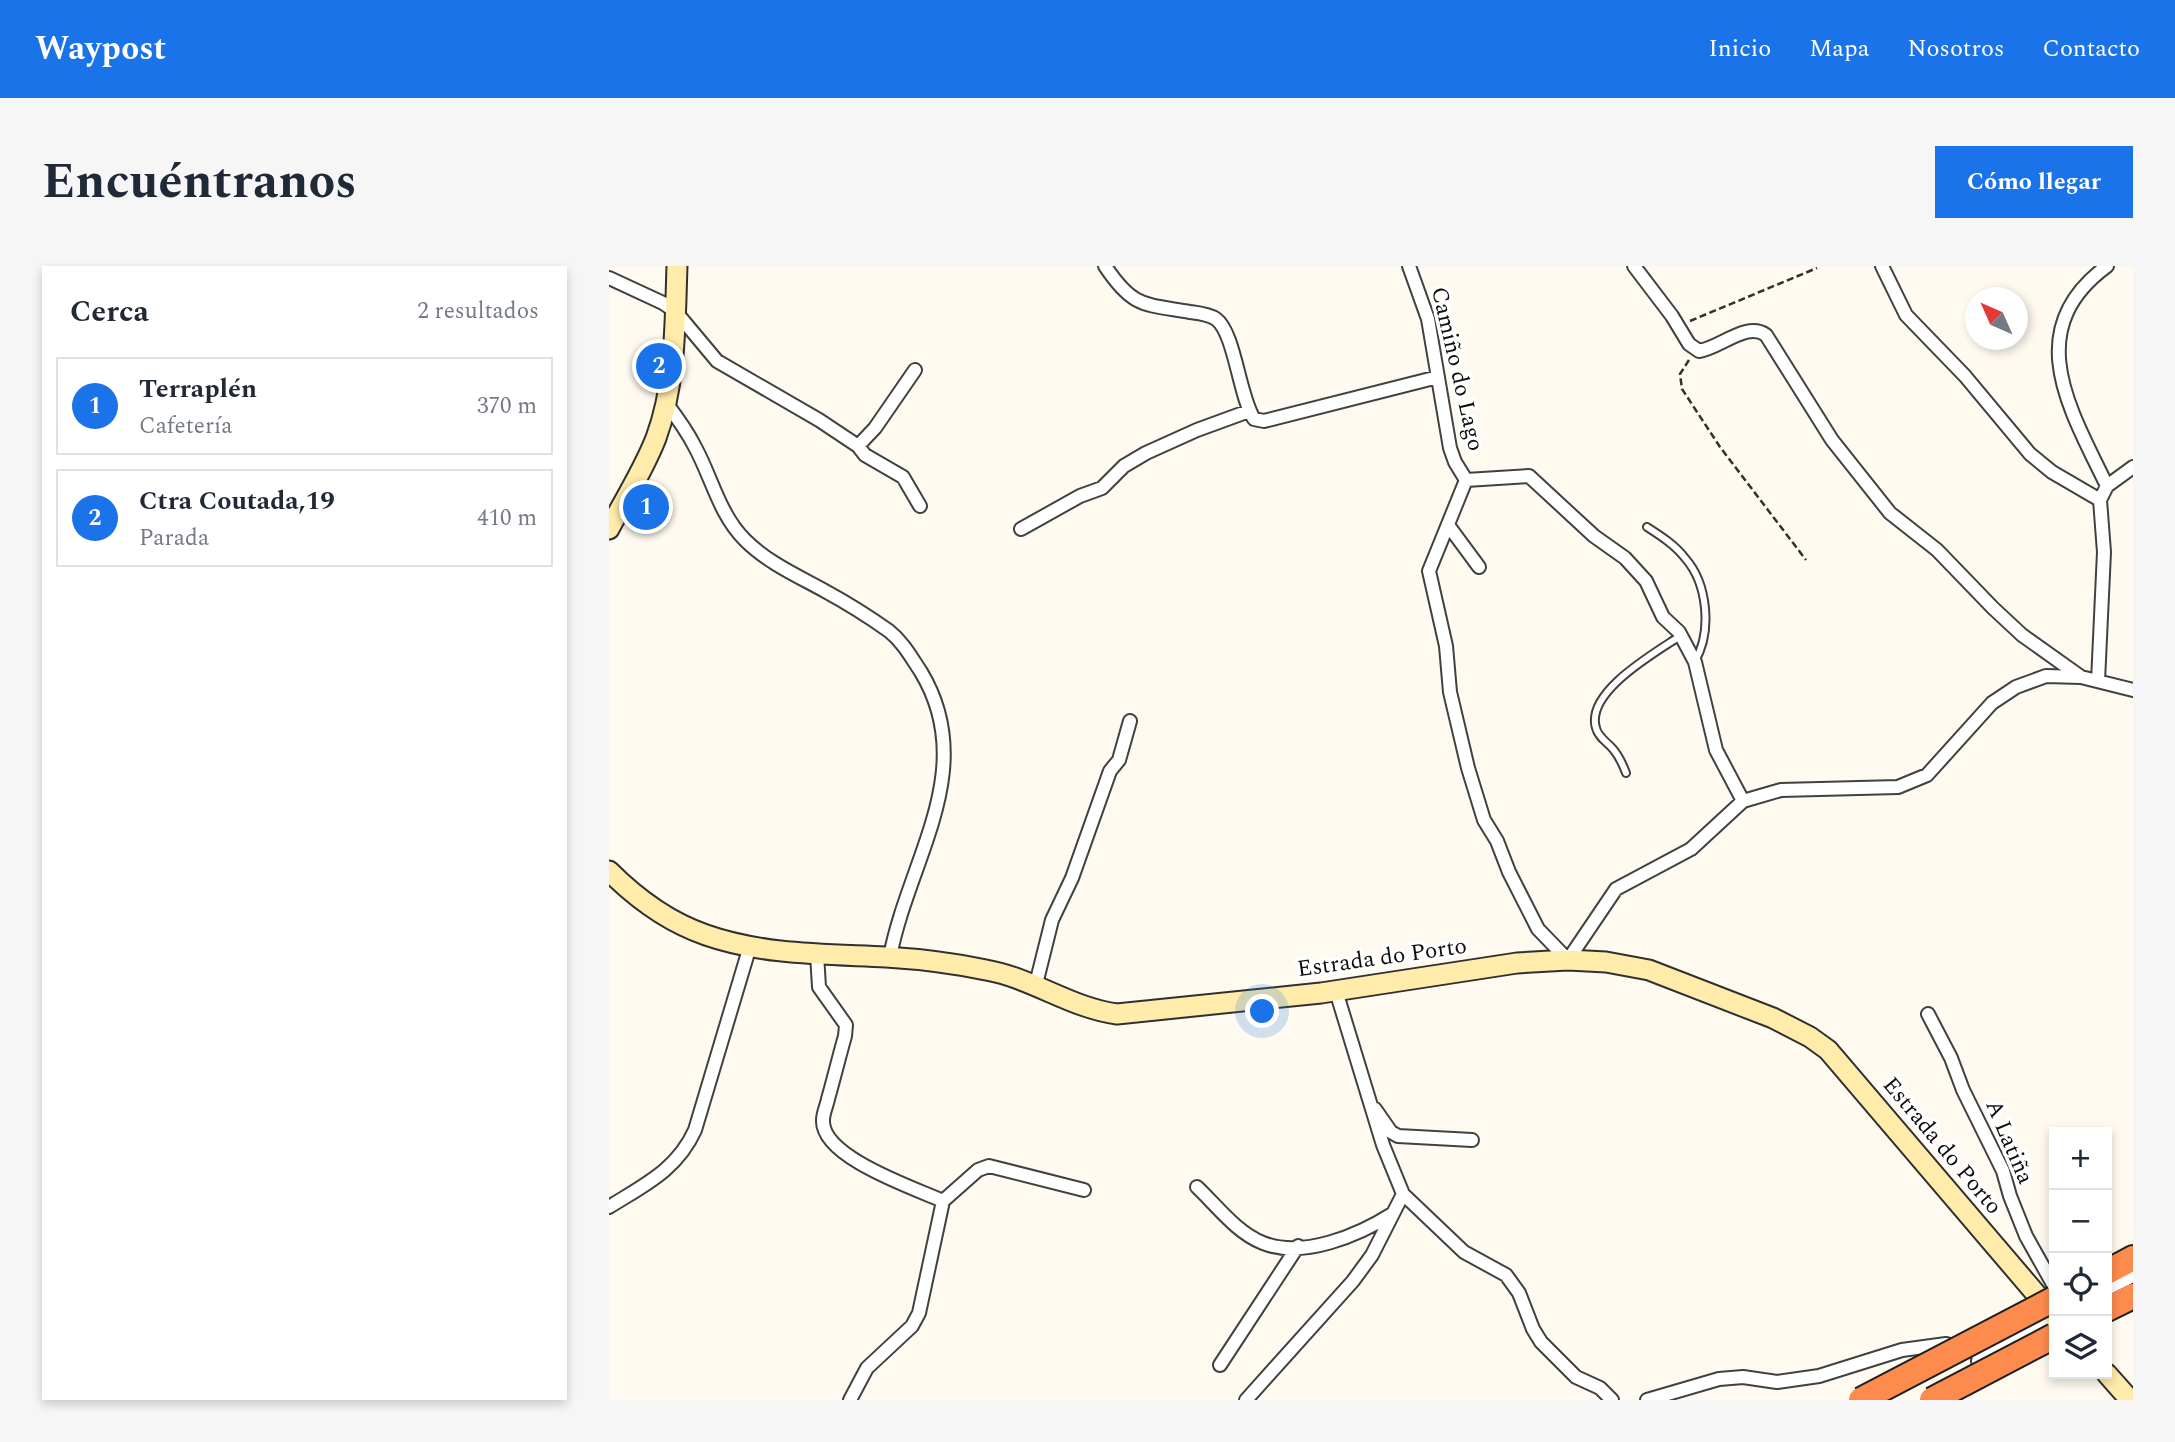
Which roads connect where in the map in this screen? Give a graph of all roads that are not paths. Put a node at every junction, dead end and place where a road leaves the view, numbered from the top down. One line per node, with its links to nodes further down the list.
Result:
1 (677, 266): 8 (street)
2 (1105, 266): 12 (street)
3 (1409, 266): 10 (street, Camiño do Lago)
4 (1634, 266): 26 (street)
5 (1882, 266): 17 (street)
6 (2107, 266): 16 (street)
7 (609, 278): 8 (street)
8 (675, 312): 11 (street); 13 (street)
9 (915, 370): 13 (street)
10 (1438, 377): 12 (street); 15 (street, Camiño do Lago)
11 (666, 402): 19 (street); 35 (street)
12 (1249, 411): 22 (street)
13 (858, 446): 18 (street)
14 (2133, 467): 16 (street)
15 (1466, 480): 20 (street); 24 (street)
16 (2107, 486): 17 (street)
17 (2099, 500): 27 (street)
18 (920, 506)
19 (612, 515)
20 (1448, 526): 23 (street); 36 (street)
21 (1647, 527): 25 (lane)
22 (1021, 530)
23 (1479, 567)
24 (1681, 636): 25 (street); 30 (lane)
25 (1695, 662): 31 (street)
26 (2081, 677): 27 (street); 31 (street)
27 (2098, 681): 28 (street)
28 (2133, 690)
29 (1130, 721): 37 (street)
30 (1626, 773)
31 (1743, 801): 36 (street)
32 (609, 871): 33 (street, Estrada do Porto)
33 (750, 946): 34 (street, Estrada do Porto); 46 (street)
34 (817, 954): 35 (street, Estrada do Porto); 45 (street)
35 (890, 957): 37 (street, Estrada do Porto)
36 (1568, 960): 38 (street, Estrada do Porto); 57 (street, Estrada do Porto)
37 (1036, 984): 38 (street, Estrada do Porto)
38 (1336, 991): 40 (street)
39 (1928, 1014): 52 (street, A Latiña)
40 (1370, 1104): 41 (street); 44 (street)
41 (1472, 1140)
42 (1197, 1187): 48 (street)
43 (1084, 1190): 45 (street)
44 (1403, 1194): 47 (street); 65 (street)
45 (943, 1201): 63 (street)
46 (609, 1207)
47 (1393, 1213): 48 (street); 64 (street)
48 (1298, 1246): 61 (street)
49 (2133, 1258): 50 (highway)
50 (2112, 1269)
51 (2133, 1276): 53 (street)
52 (2049, 1277)
53 (2112, 1286)
54 (2133, 1296): 56 (highway)
55 (2049, 1301): 67 (highway, bridge)
56 (2112, 1306)
57 (2049, 1309)
58 (2052, 1316): 60 (street)
59 (2049, 1339): 68 (highway, bridge)
60 (1981, 1354): 66 (street); 69 (street)
61 (1220, 1365)
62 (2111, 1379): 70 (street)
63 (850, 1400)
64 (1246, 1400)
65 (1612, 1400)
66 (1647, 1400)
67 (1861, 1400)
68 (1932, 1400)
69 (1957, 1400)
70 (2130, 1400)

